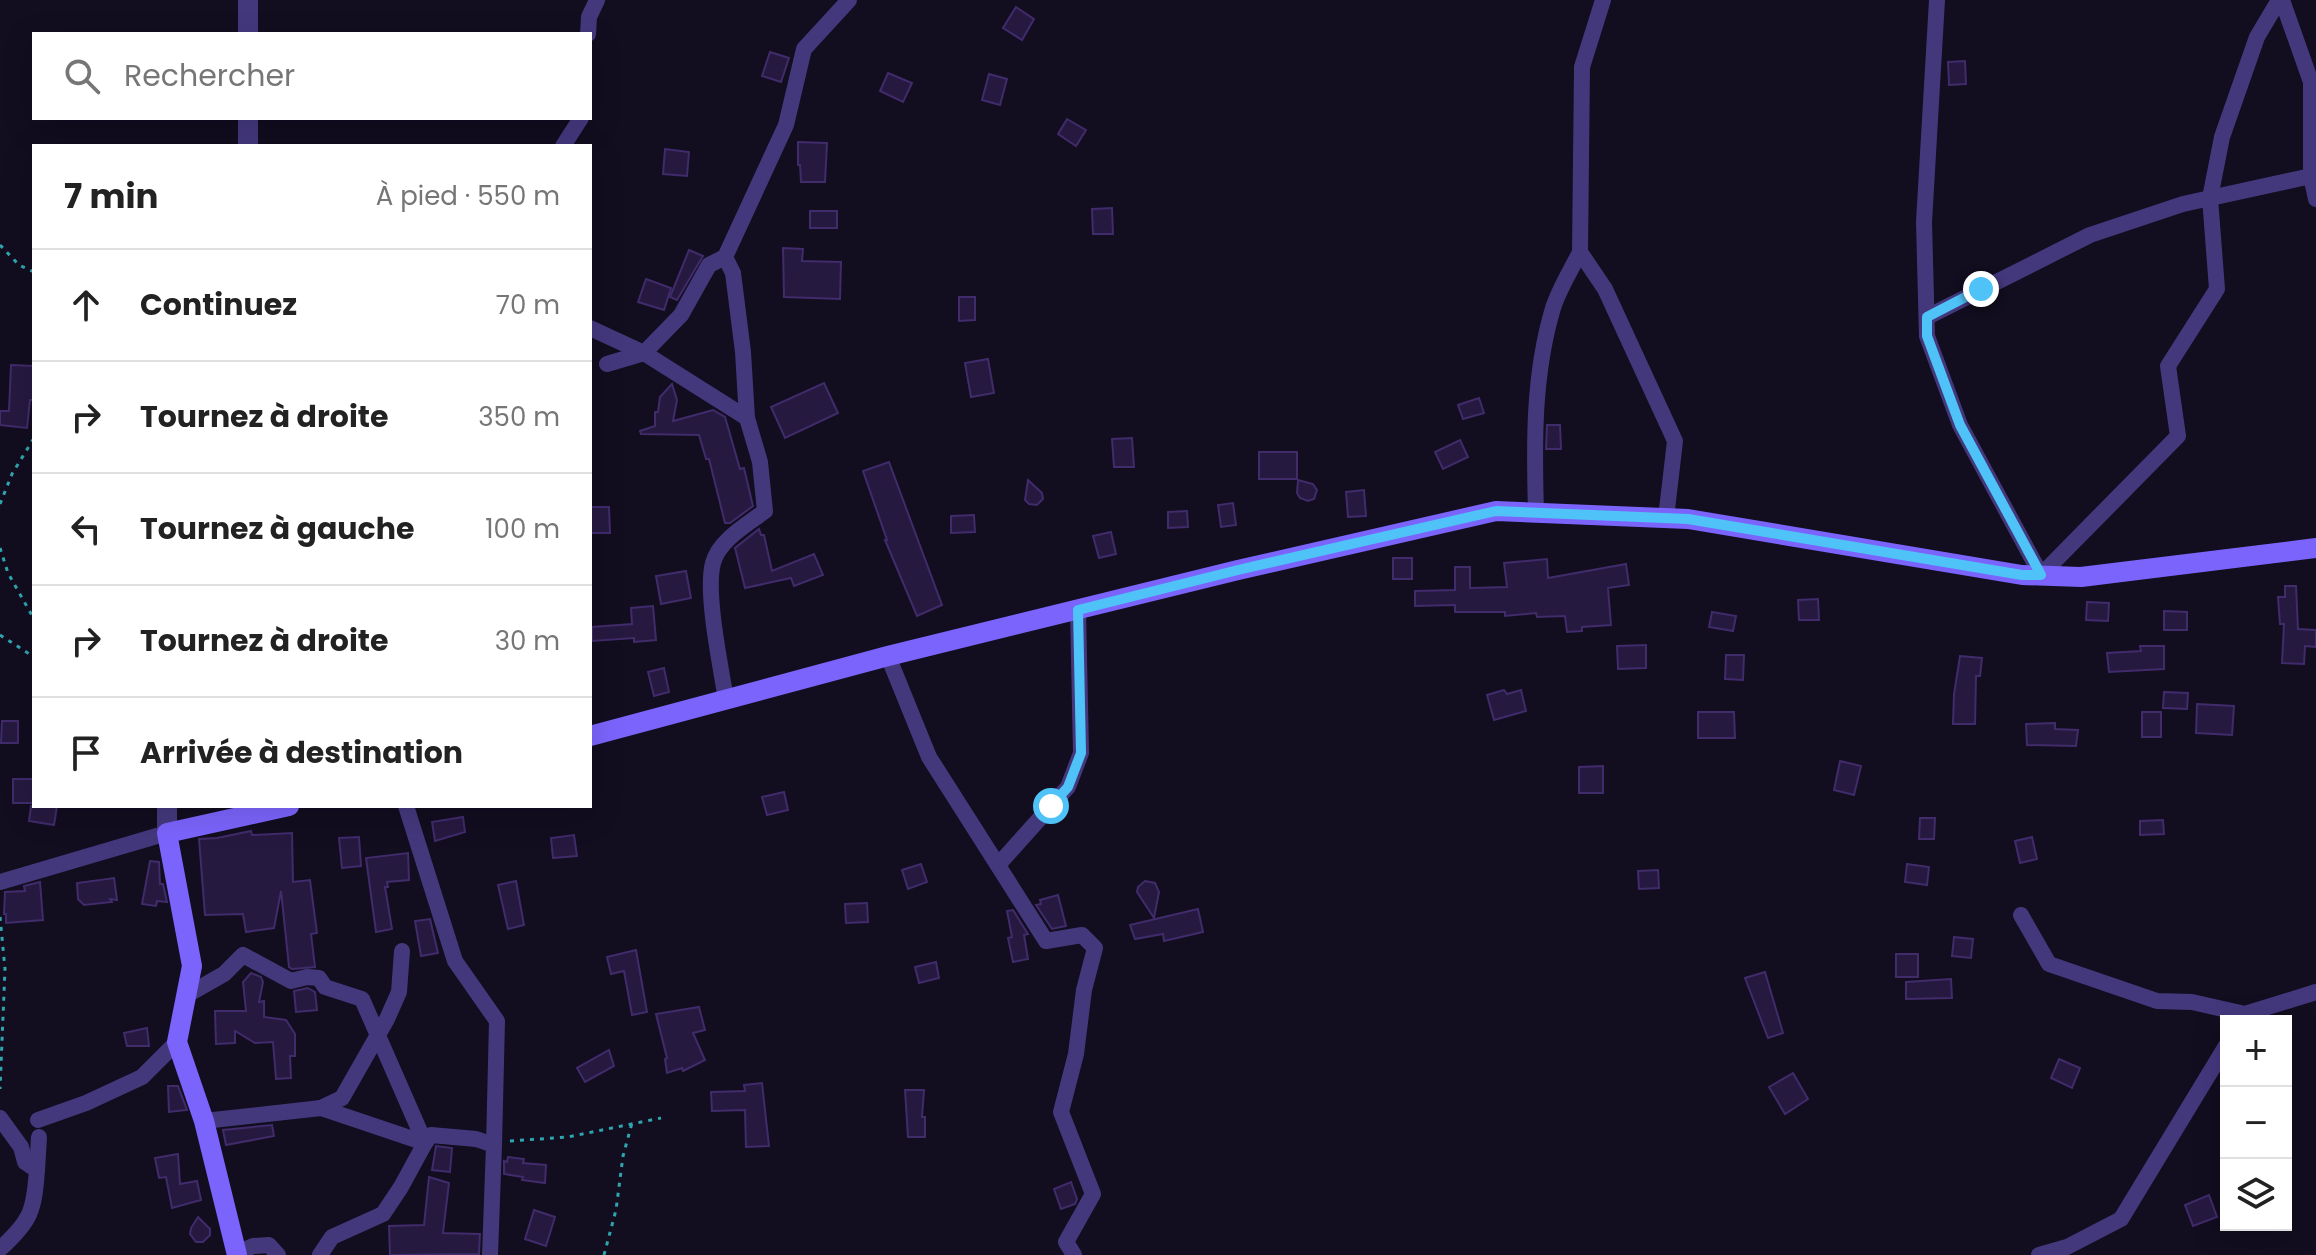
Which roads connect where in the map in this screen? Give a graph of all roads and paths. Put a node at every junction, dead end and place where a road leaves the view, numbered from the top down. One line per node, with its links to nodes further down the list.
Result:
1 (248, 0): 7 (street)
2 (597, 0): 8 (street)
3 (849, 0): 18 (street)
4 (1603, 0): 17 (street)
5 (1937, 0): 20 (street)
6 (2280, 0): 13 (street); 14 (street)
7 (248, 32)
8 (588, 32)
9 (248, 120): 11 (street)
10 (580, 120): 12 (street)
11 (248, 144)
12 (564, 144)
13 (2311, 176): 14 (street); 15 (street)
14 (2210, 198): 20 (street); 31 (street)
15 (2316, 199)
16 (0, 245): 19 (path)
17 (1580, 252): 27 (street); 28 (street)
18 (725, 257): 22 (street); 24 (street)
19 (32, 271)
20 (1927, 317): 31 (street)
21 (592, 329): 22 (street)
22 (644, 353): 23 (street); 24 (street)
23 (607, 364)
24 (747, 418): 37 (street)
25 (32, 441): 26 (path)
26 (0, 504)
27 (1536, 512): 28 (main road); 32 (main road)
28 (1666, 518): 31 (main road)
29 (0, 548): 33 (path)
30 (2316, 548): 31 (main road)
31 (2041, 575)
32 (1078, 610): 36 (main road); 43 (street)
33 (32, 615)
34 (0, 635): 35 (path)
35 (32, 656)
36 (888, 656): 37 (main road); 43 (street)
37 (726, 700): 38 (main road)
38 (592, 735)
39 (167, 808): 42 (street)
40 (280, 808): 42 (main road)
41 (407, 808): 62 (street)
42 (167, 833): 44 (street); 49 (main road)
43 (999, 864): 70 (street)
44 (0, 882)
45 (2021, 915): 50 (street)
46 (0, 917): 55 (path)
47 (402, 951): 52 (street)
48 (2316, 992): 51 (street)
49 (187, 995): 52 (street); 53 (main road)
50 (2233, 1015)
51 (2251, 1015)
52 (379, 1033): 56 (street); 61 (street)
53 (177, 1042): 59 (main road); 63 (street)
54 (2220, 1056): 71 (street)
55 (0, 1089)
56 (321, 1108): 59 (street); 61 (street)
57 (0, 1118): 63 (street)
58 (661, 1118): 60 (path)
59 (204, 1121): 65 (main road)
60 (632, 1123): 62 (path); 69 (path)
61 (425, 1143): 62 (street); 67 (street)
62 (494, 1143): 68 (street)
63 (37, 1170): 64 (street)
64 (0, 1249)
65 (237, 1254): 66 (street)
66 (278, 1255)
67 (320, 1255)
68 (490, 1255)
69 (604, 1255)
70 (1074, 1255)
71 (2039, 1255)

